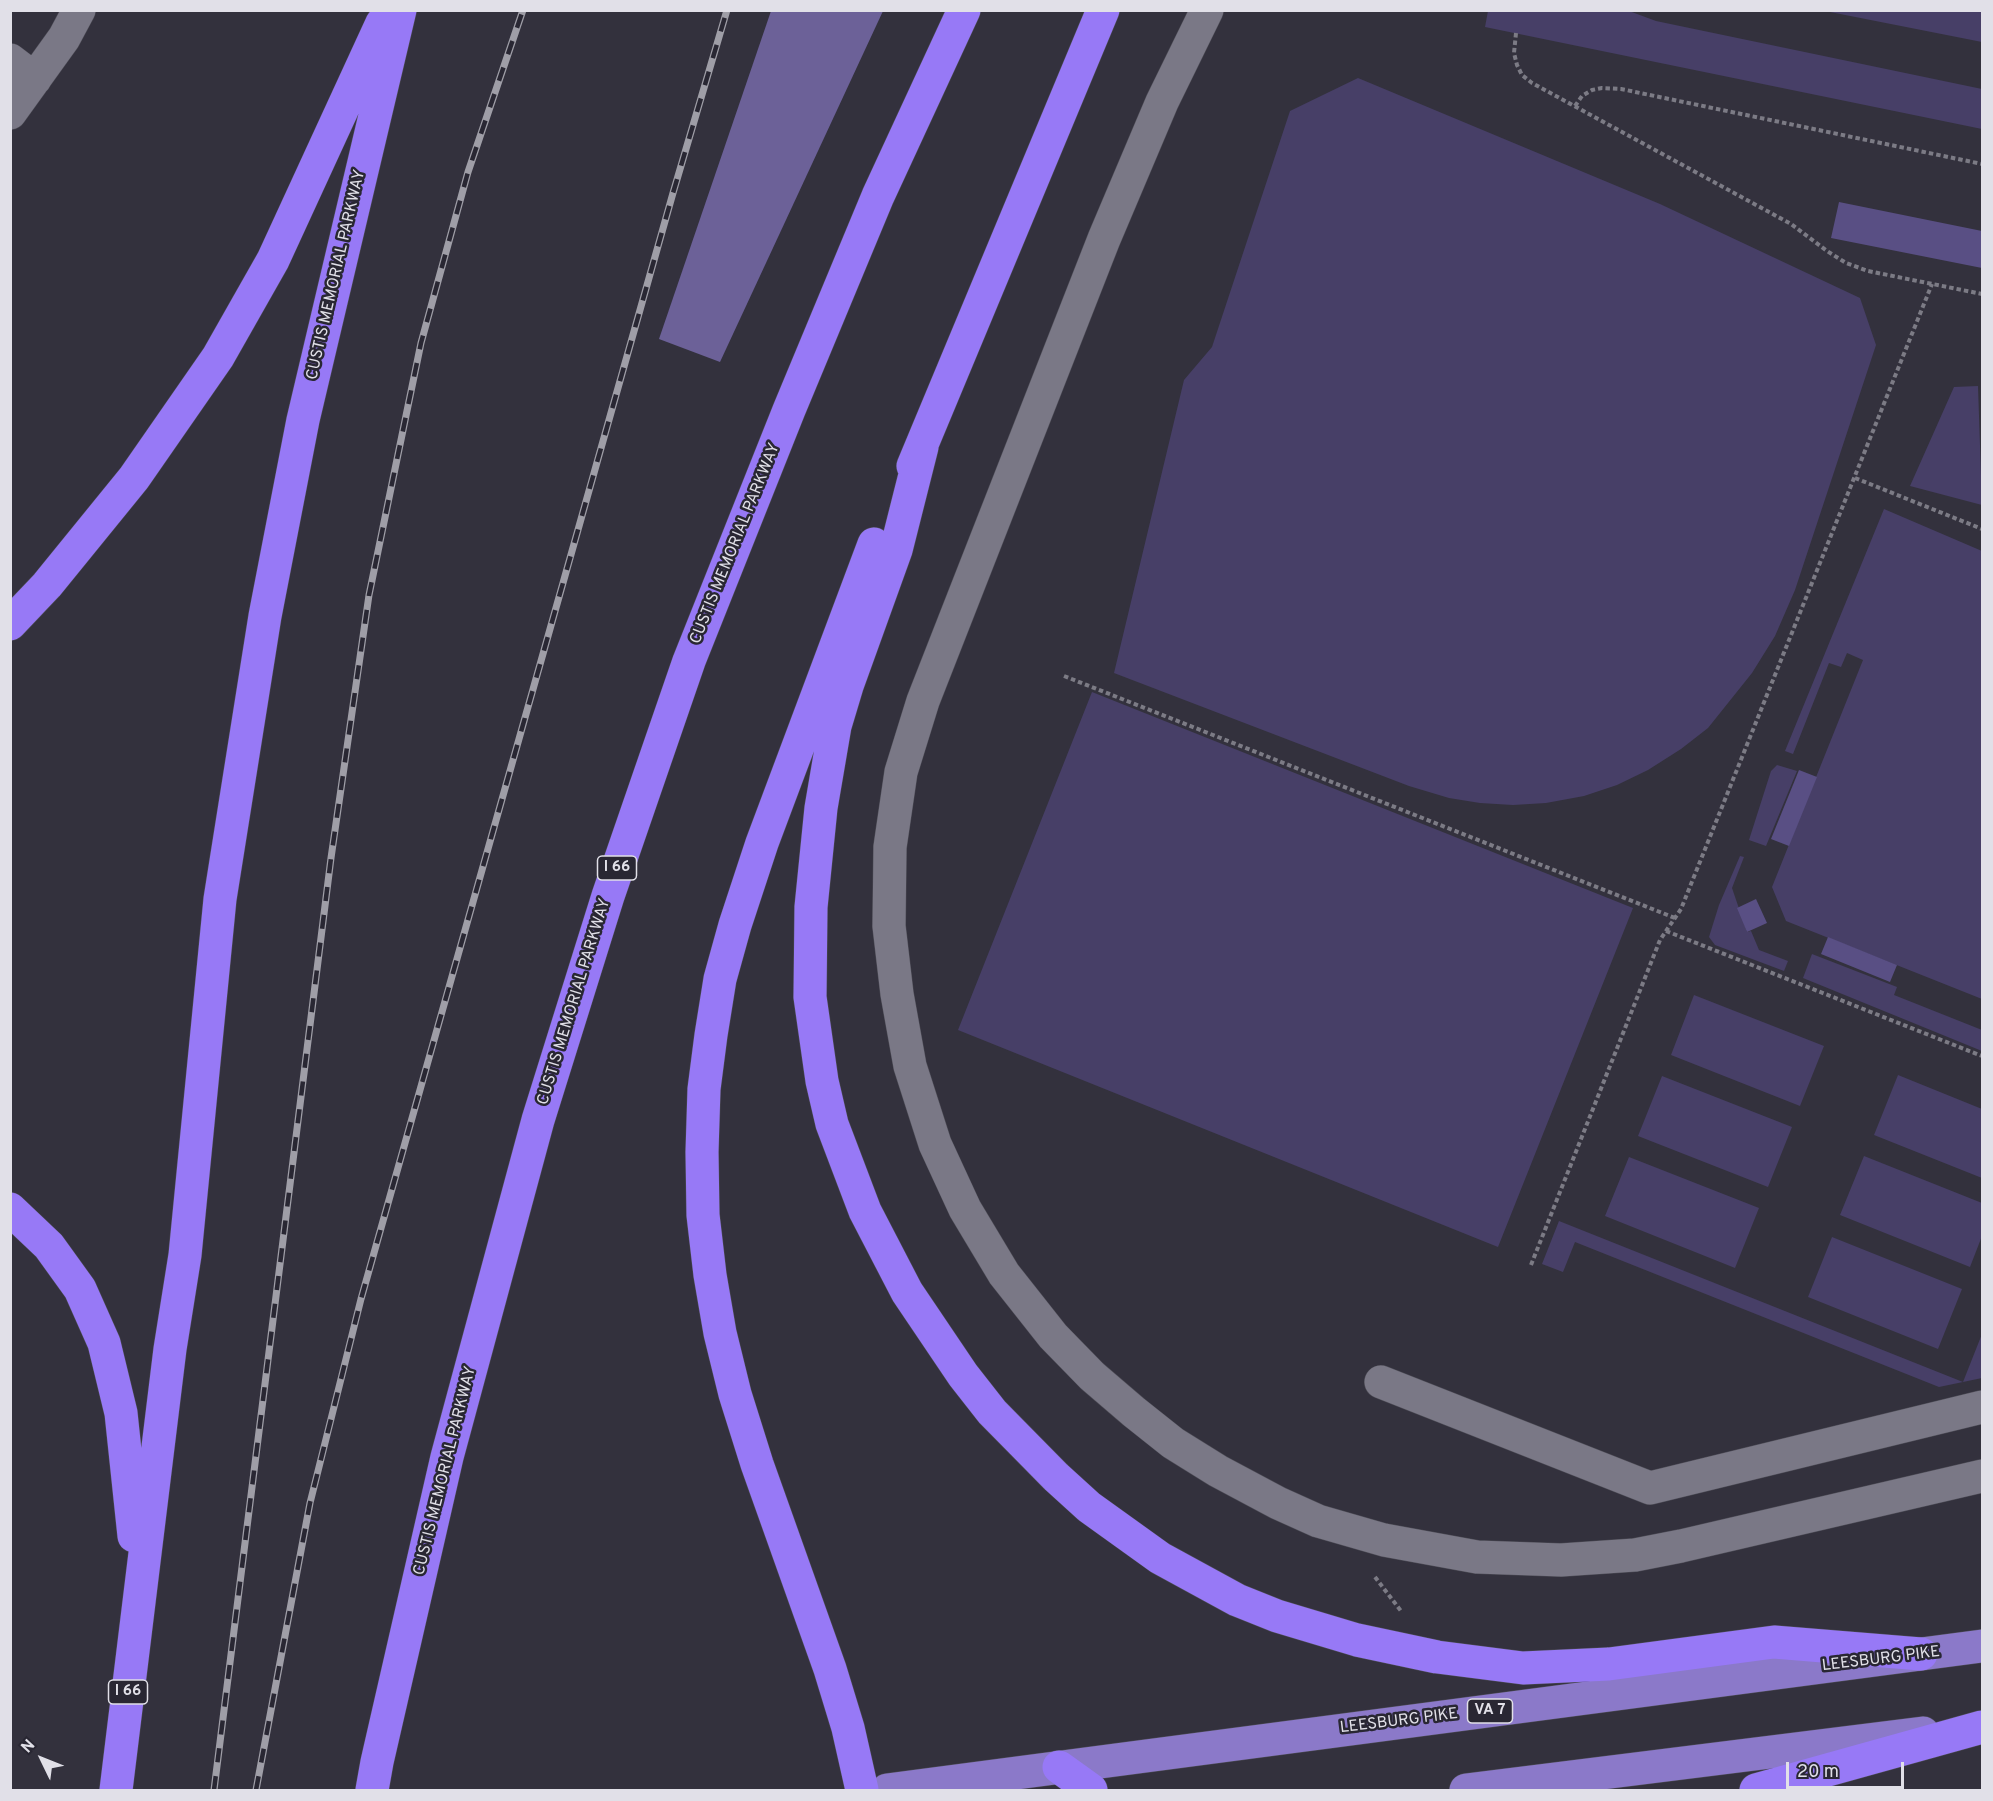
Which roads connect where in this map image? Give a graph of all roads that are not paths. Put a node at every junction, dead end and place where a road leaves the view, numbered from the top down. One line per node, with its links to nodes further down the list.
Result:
1 (79, 10): 7 (street)
2 (388, 10): 10 (highway)
3 (400, 10): 15 (highway, CUSTIS MEMORIAL PARKWAY / I 66)
4 (964, 10): 20 (highway, CUSTIS MEMORIAL PARKWAY / I 66)
5 (1103, 10): 9 (highway)
6 (1207, 10): 14 (street)
7 (23, 69): 8 (street)
8 (10, 112)
9 (922, 447): 17 (highway); 22 (highway)
10 (10, 624)
11 (10, 1209): 15 (highway)
12 (1381, 1382): 13 (street)
13 (1983, 1407)
14 (1983, 1476)
15 (140, 1594): 21 (highway, CUSTIS MEMORIAL PARKWAY / I 66)
16 (1983, 1646): 17 (main road, LEESBURG PIKE / VA 7)
17 (1921, 1654): 19 (main road, LEESBURG PIKE / VA 7)
18 (1983, 1726): 25 (main road); 26 (highway)
19 (1059, 1767): 23 (main road, LEESBURG PIKE / VA 7); 24 (highway)
20 (374, 1776)
21 (116, 1791)
22 (862, 1791)
23 (887, 1791)
24 (1091, 1791)
25 (1466, 1791)
26 (1756, 1791)

